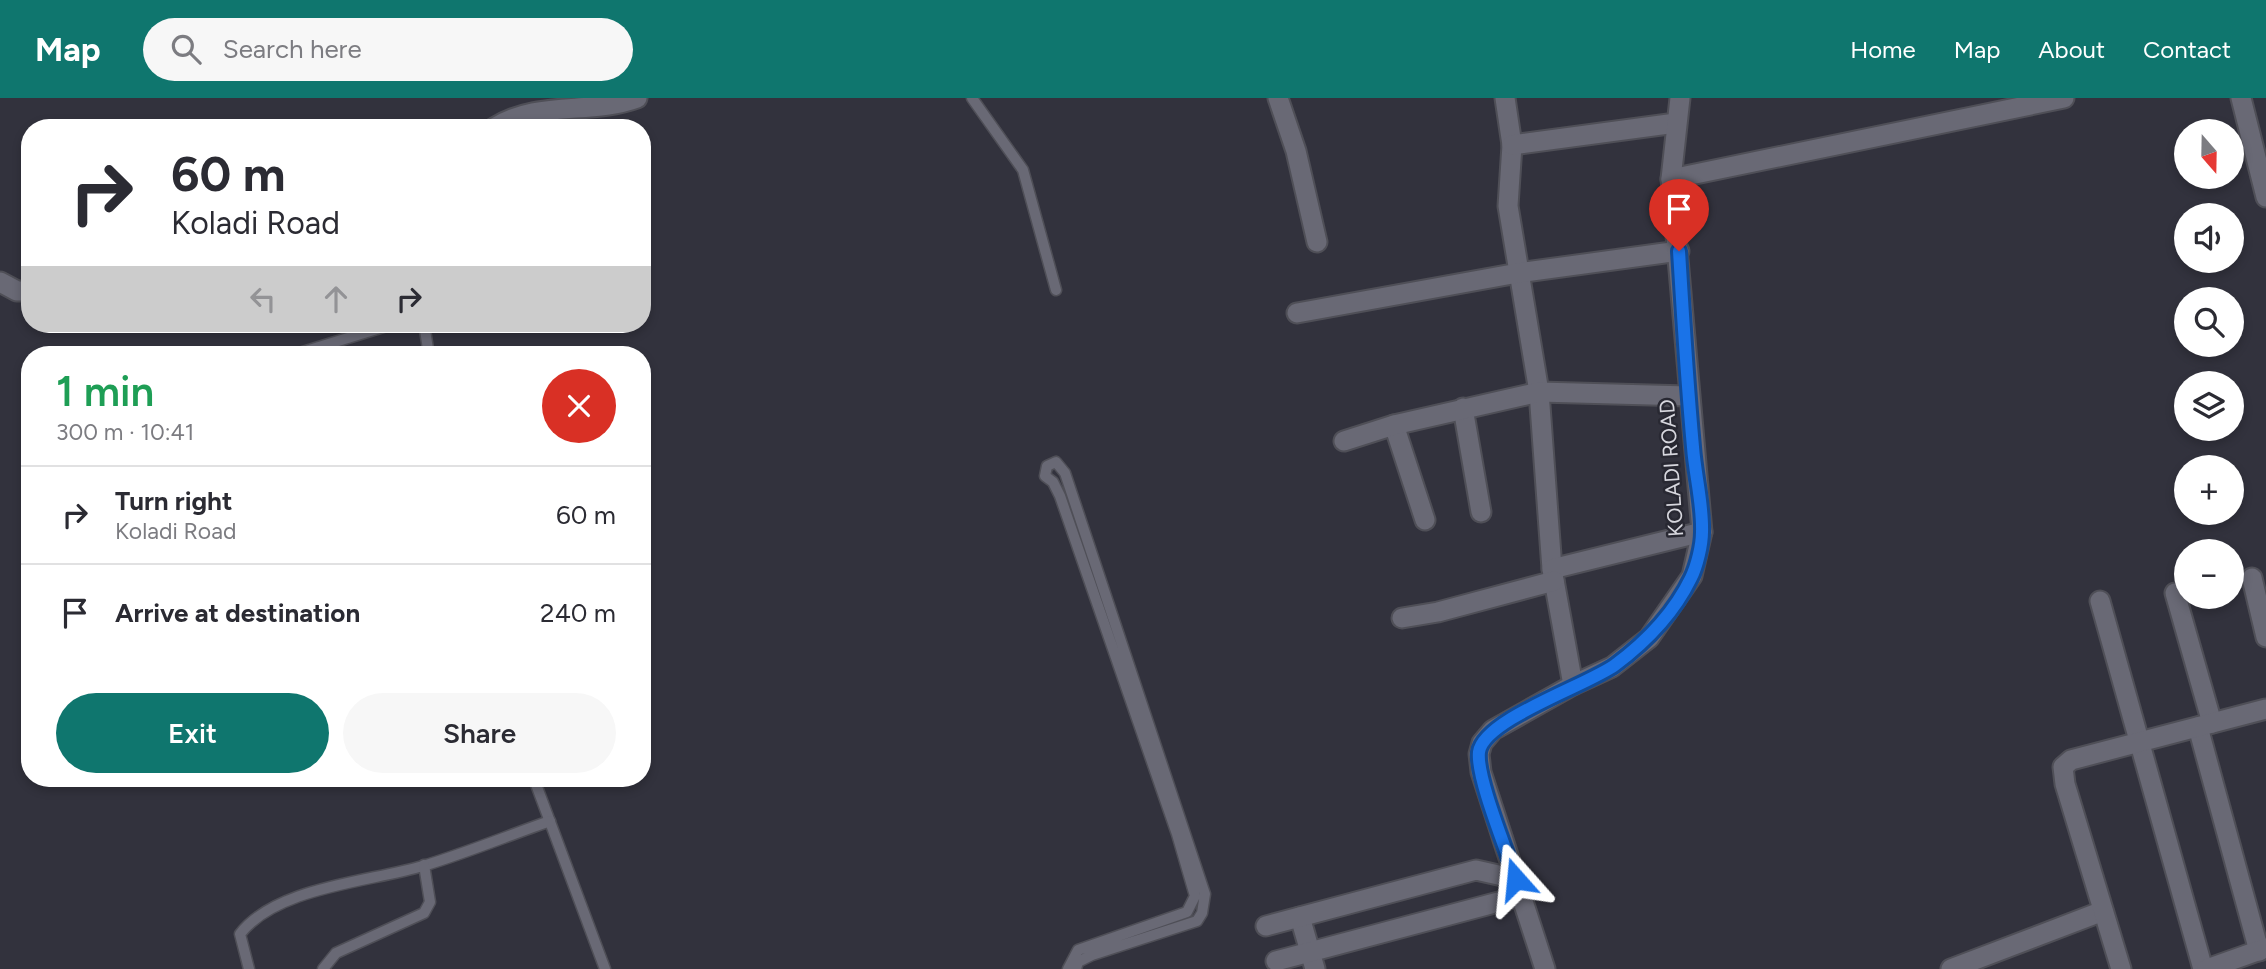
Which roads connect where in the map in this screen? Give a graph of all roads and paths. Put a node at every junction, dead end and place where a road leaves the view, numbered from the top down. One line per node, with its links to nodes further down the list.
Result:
1 (637, 98): 8 (street)
2 (972, 98): 17 (lane)
3 (1278, 98): 13 (street)
4 (1505, 98): 10 (street)
5 (1680, 98): 9 (street, KOLADI ROAD)
6 (2064, 98): 11 (street)
7 (2241, 98): 12 (street)
8 (515, 119)
9 (1676, 123): 10 (street); 11 (street, KOLADI ROAD)
10 (1512, 145): 15 (street)
11 (1671, 179): 14 (street, KOLADI ROAD)
12 (2266, 197)
13 (1317, 242)
14 (1679, 251): 15 (street); 23 (street, KOLADI ROAD)
15 (1518, 273): 19 (street); 22 (street)
16 (0, 282): 18 (street)
17 (1056, 290)
18 (21, 291)
19 (1297, 313)
20 (364, 333): 21 (lane)
21 (322, 346)
22 (1539, 393): 23 (street); 24 (street); 30 (street)
23 (1688, 396): 29 (street, KOLADI ROAD)
24 (1462, 408): 25 (street); 27 (street)
25 (1394, 425): 26 (street); 28 (street)
26 (1344, 441)
27 (1481, 512)
28 (1426, 520)
29 (1702, 532): 30 (street); 36 (street, KOLADI ROAD)
30 (1553, 575): 34 (street); 36 (street)
31 (2252, 578): 35 (street)
32 (2100, 601): 39 (street)
33 (2179, 609): 38 (street)
34 (1402, 618)
35 (2266, 637)
36 (1573, 685): 43 (street, KOLADI ROAD)
37 (2266, 709): 38 (street)
38 (2205, 725): 39 (street); 47 (street)
39 (2140, 742): 44 (street); 58 (street)
40 (537, 787): 41 (lane)
41 (550, 821): 42 (lane); 52 (lane)
42 (424, 865): 50 (lane); 51 (lane)
43 (1518, 887): 45 (street); 48 (street); 55 (street, KOLADI ROAD)
44 (2103, 911): 56 (street); 57 (street)
45 (1300, 917): 46 (street); 48 (street)
46 (1266, 926)
47 (2263, 949): 58 (street)
48 (1312, 960): 49 (street)
49 (1276, 961)
50 (249, 969)
51 (323, 969)
52 (606, 969)
53 (1068, 969): 54 (lane)
54 (1076, 969)
55 (1545, 969)
56 (1951, 969)
57 (2121, 969)
58 (2205, 969)

